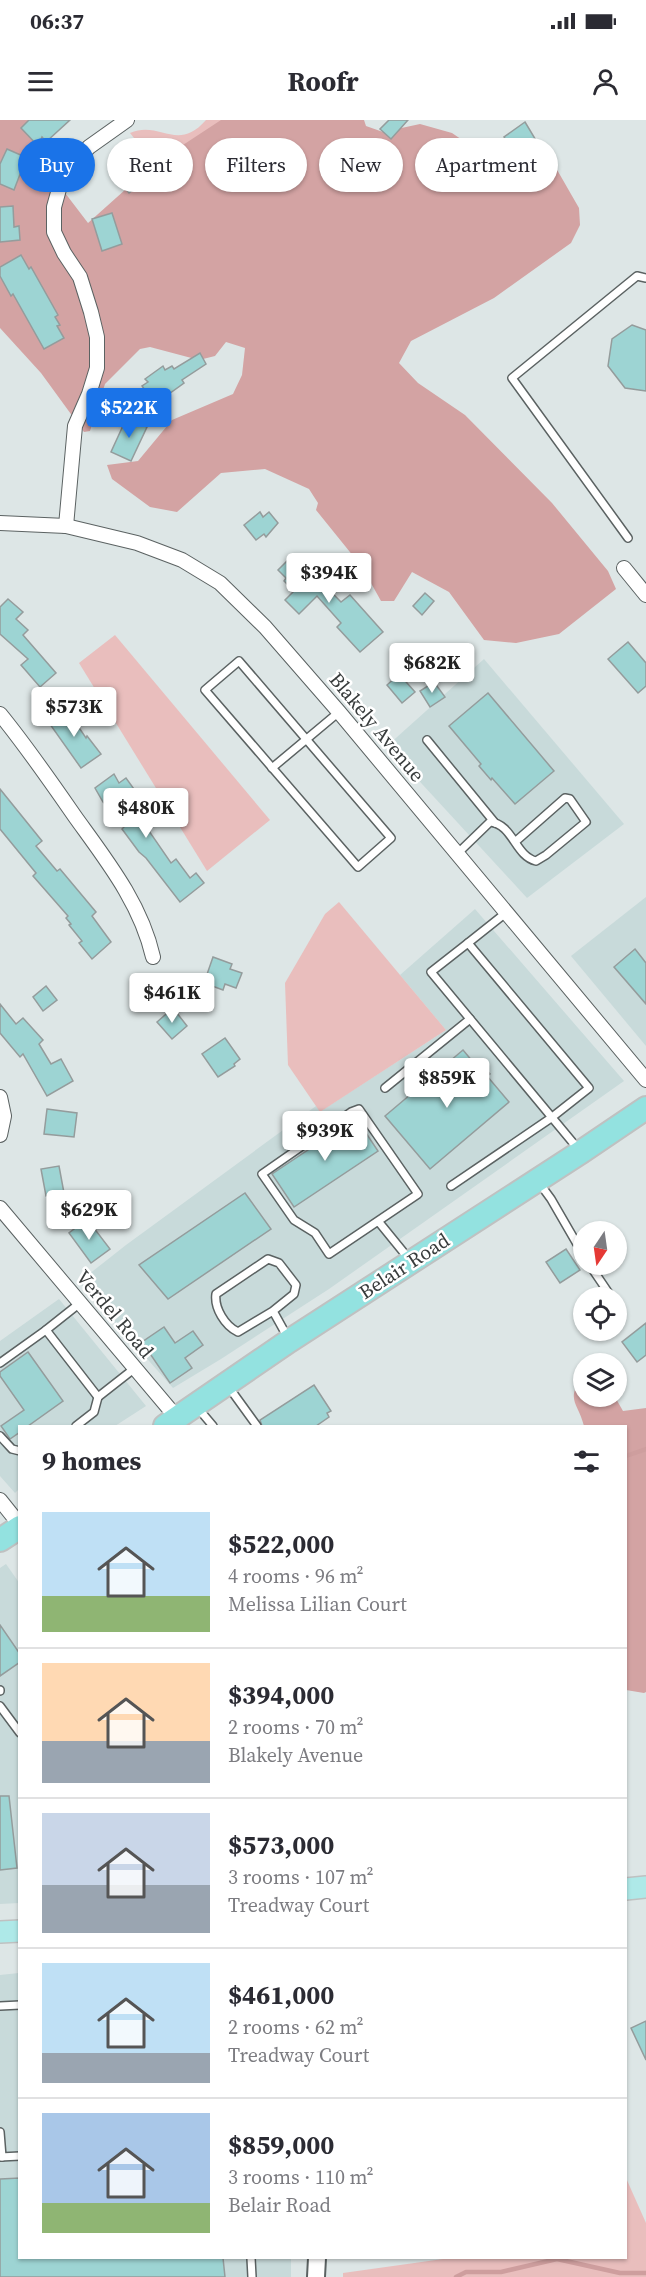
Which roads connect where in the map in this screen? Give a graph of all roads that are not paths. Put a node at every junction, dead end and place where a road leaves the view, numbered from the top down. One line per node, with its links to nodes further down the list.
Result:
1 (127, 120): 4 (street)
2 (646, 280): 5 (lane)
3 (0, 522): 4 (street, Blakely Avenue)
4 (66, 526): 8 (street, Blakely Avenue)
5 (628, 538)
6 (624, 568): 7 (street)
7 (646, 595)
8 (339, 712): 10 (lane); 15 (street, Blakely Avenue)
9 (0, 714): 18 (street)
10 (306, 739): 12 (lane); 12 (lane); 12 (lane)
11 (427, 740): 13 (lane)
12 (272, 768)
13 (495, 823): 14 (lane); 15 (lane)
14 (515, 842): 14 (lane)
15 (458, 853): 16 (street, Blakely Avenue)
16 (507, 912): 17 (lane); 20 (street, Blakely Avenue)
17 (468, 943): 19 (lane); 24 (lane)
18 (153, 957)
19 (470, 1019): 21 (lane); 24 (lane)
20 (646, 1080)
21 (385, 1088)
22 (0, 1097): 25 (street)
23 (646, 1108): 26 (highway, Belair Road)
24 (551, 1118): 26 (lane); 28 (lane)
25 (0, 1135)
26 (581, 1152): 27 (highway, Belair Road)
27 (536, 1179): 31 (lane); 32 (highway, Belair Road)
28 (451, 1186)
29 (0, 1208): 33 (street, Verdel Road)
30 (378, 1221): 30 (lane); 32 (lane)
31 (573, 1237)
32 (411, 1261): 36 (highway, Belair Road)
33 (80, 1303): 35 (lane); 38 (street, Verdel Road)
34 (273, 1311): 34 (lane); 36 (lane)
35 (46, 1330): 37 (lane); 40 (lane)
36 (289, 1341): 39 (highway, Belair Road)
37 (0, 1363)
38 (135, 1368): 40 (lane); 42 (street, Verdel Road)
39 (226, 1384): 41 (highway, Belair Road); 45 (lane)
40 (98, 1397): 43 (lane)
41 (196, 1405): 42 (highway, Belair Road); 44 (lane)
42 (171, 1422)
43 (77, 1425)
44 (212, 1425)
45 (256, 1425)
46 (0, 1436): 47 (lane)
47 (18, 1450)
48 (0, 1500): 49 (street)
49 (18, 1523)
50 (18, 1527): 51 (highway)
51 (0, 1540)
52 (0, 1706): 53 (lane)
53 (18, 1730)
54 (646, 1887): 55 (main road)
55 (627, 1889)
56 (18, 1930): 57 (main road)
57 (0, 1932)
58 (18, 2005): 59 (lane)
59 (0, 2006)
60 (0, 2132): 62 (lane)
61 (18, 2156): 62 (lane)
62 (1, 2157)
63 (251, 2259): 65 (lane)
64 (317, 2259): 66 (street)
65 (252, 2277)
66 (316, 2277)

